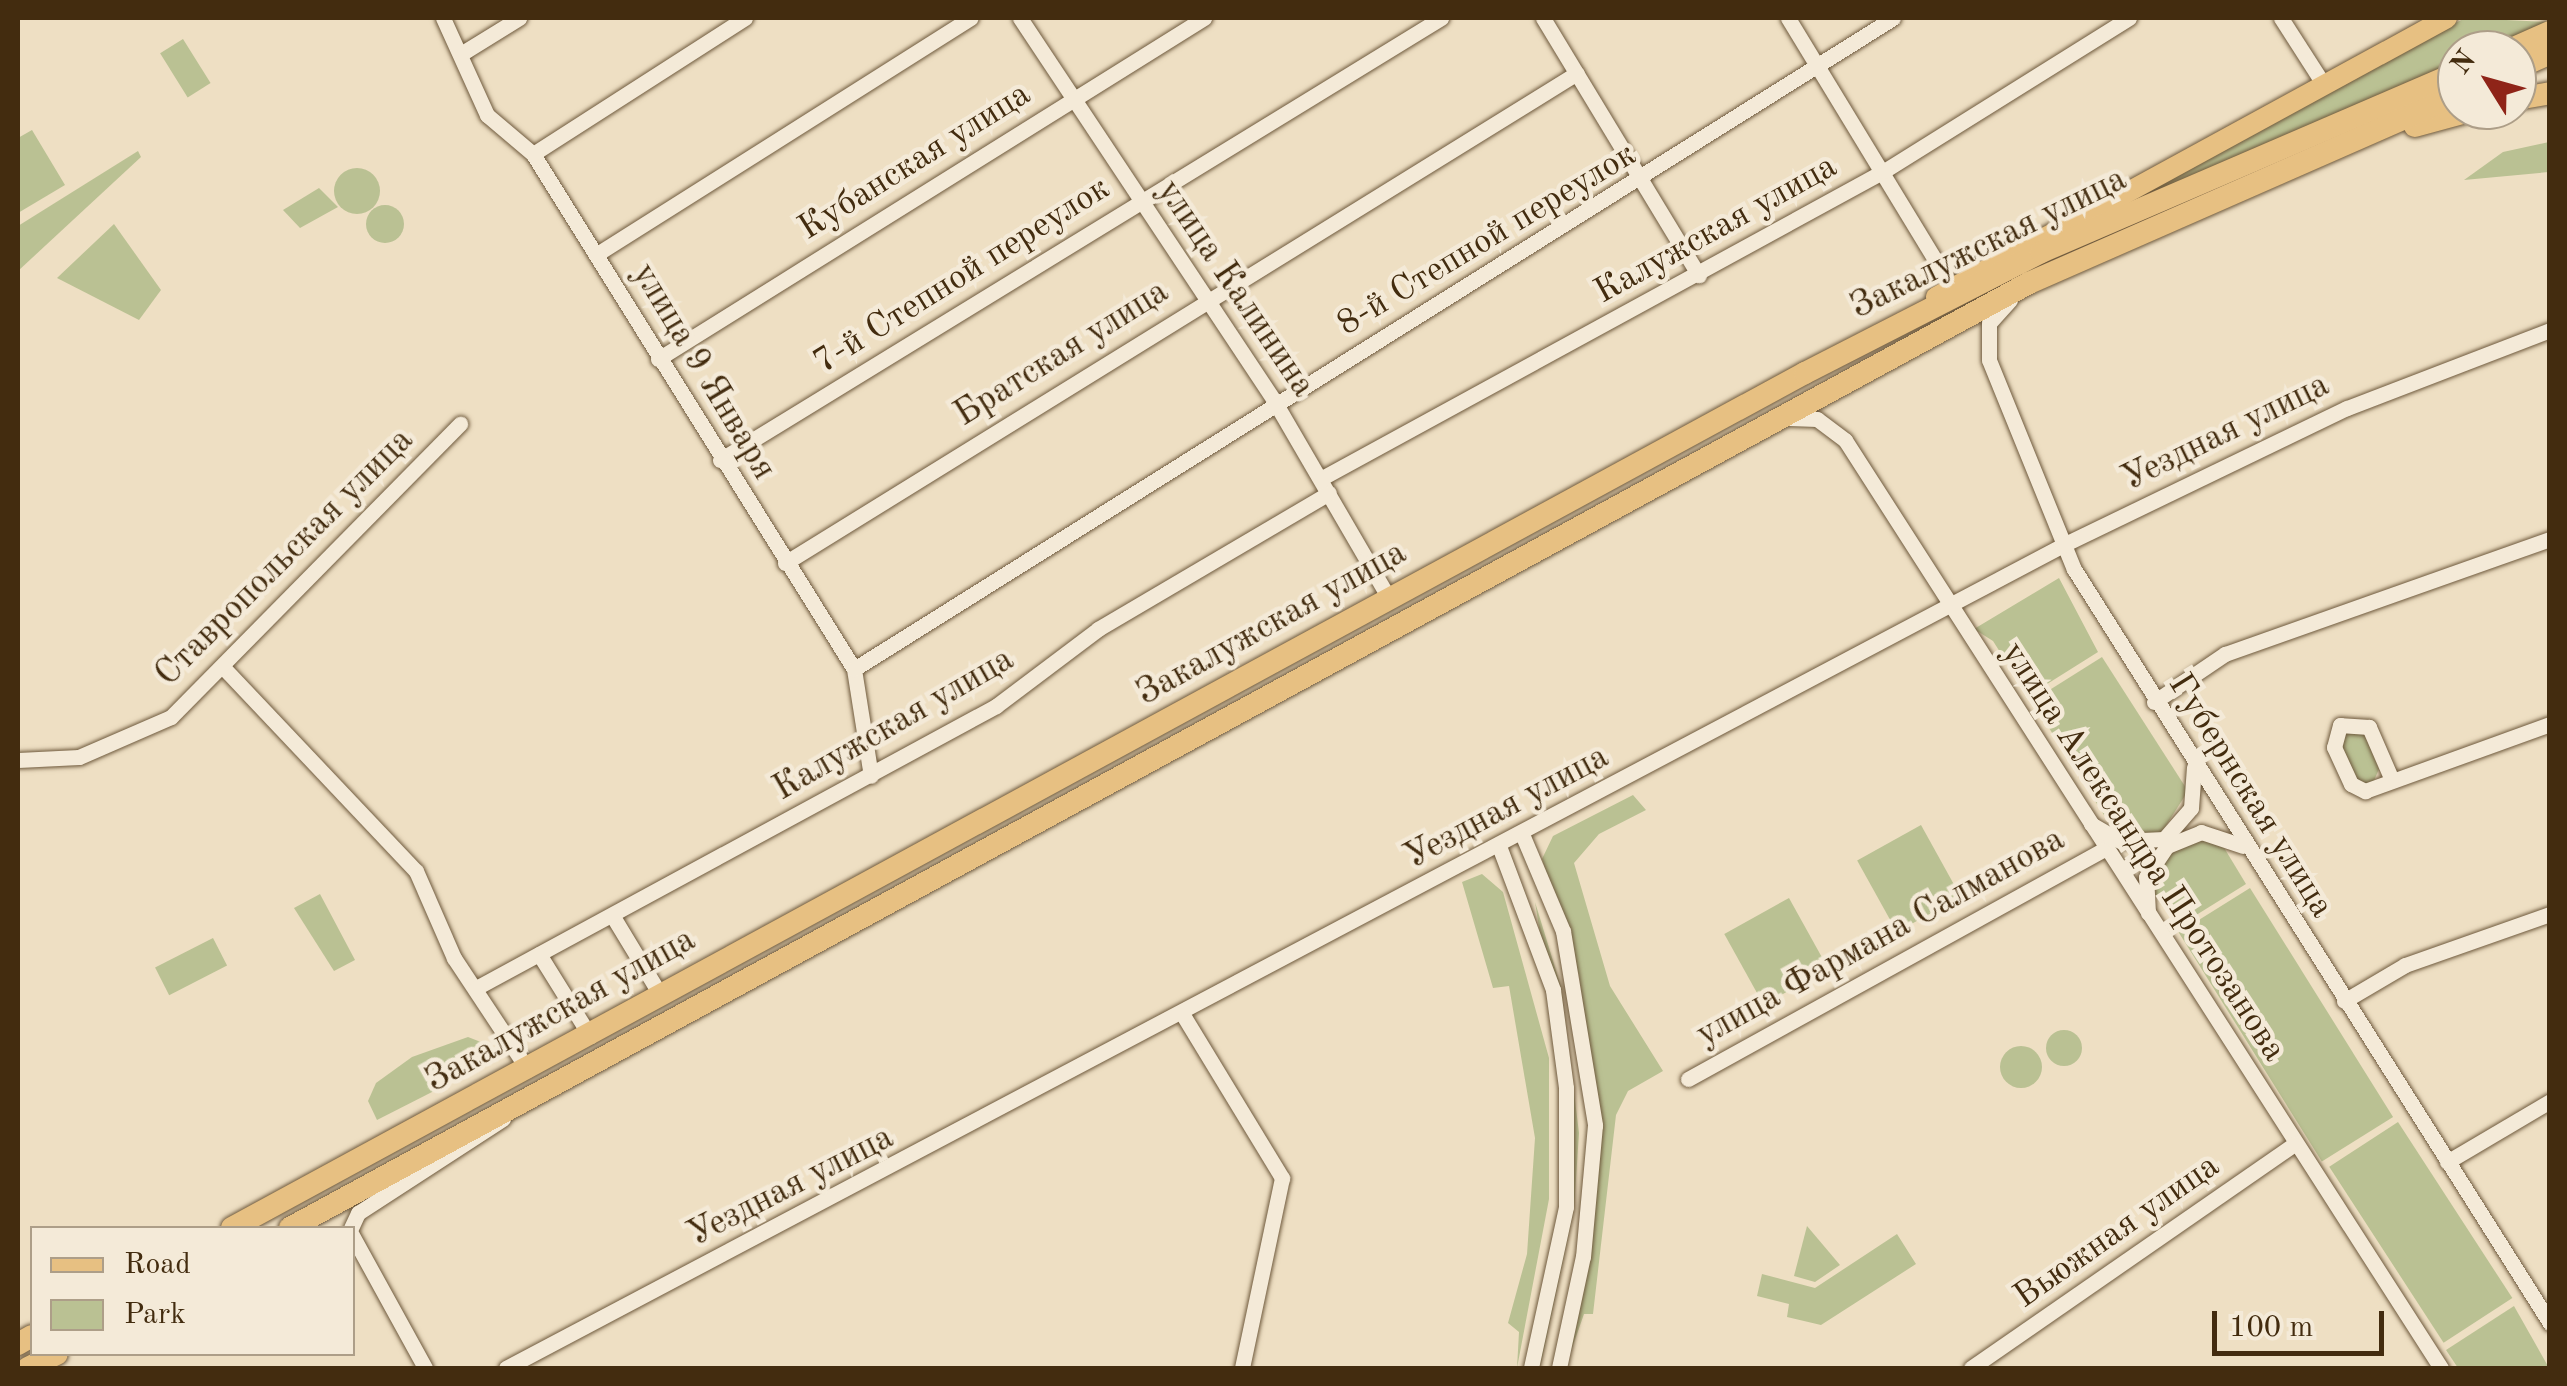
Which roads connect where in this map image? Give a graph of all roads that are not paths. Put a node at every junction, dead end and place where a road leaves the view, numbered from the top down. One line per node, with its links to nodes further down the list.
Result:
1 (444, 18): 14 (street, улица 9 Января)
2 (519, 18): 14 (street)
3 (745, 18): 23 (street)
4 (971, 18): 27 (street)
5 (1020, 18): 19 (street, улица Калинина)
6 (1204, 18): 19 (street, Кубанская улица)
7 (1441, 18): 26 (street, 7-й Степной переулок)
8 (1543, 18): 16 (street)
9 (1788, 18): 15 (street)
10 (1894, 18): 15 (street, 8-й Степной переулок)
11 (2129, 18): 24 (street, Калужская улица)
12 (2281, 18): 18 (street)
13 (2447, 18): 18 (main road)
14 (464, 52): 23 (street, улица 9 Января)
15 (1817, 64): 24 (street); 25 (street, 8-й Степной переулок)
16 (1577, 74): 25 (street); 31 (street, Братская улица)
17 (2437, 81): 32 (highway, Закалужская улица)
18 (2324, 85): 30 (main road)
19 (1075, 97): 26 (street, улица Калинина); 34 (street, Кубанская улица)
20 (2437, 104): 22 (highway)
21 (2437, 120): 22 (highway)
22 (2335, 149): 29 (highway)
23 (533, 154): 27 (street, улица 9 Января)
24 (1884, 171): 28 (street, Калужская улица); 30 (street)
25 (1642, 183): 28 (street); 35 (street, 8-й Степной переулок)
26 (1140, 201): 31 (street, улица Калинина); 38 (street, 7-й Степной переулок)
27 (597, 254): 34 (street, улица 9 Января)
28 (1699, 276): 39 (street, Калужская улица)
29 (2029, 283): 36 (highway); 41 (street, Губернская улица)
30 (1951, 286): 32 (main road)
31 (1206, 298): 35 (street, улица Калинина); 42 (street, Братская улица)
32 (1898, 326): 43 (highway, Закалужская улица)
33 (2550, 330): 41 (street, Уездная улица)
34 (658, 359): 38 (street, улица 9 Января)
35 (1276, 404): 39 (street, улица Калинина); 46 (street, 8-й Степной переулок)
36 (1765, 422): 44 (street, улица Александра Протозанова); 69 (highway)
37 (460, 424): 45 (street, Ставропольская улица)
38 (720, 460): 42 (street, улица 9 Января)
39 (1325, 485): 43 (street, улица Калинина); 51 (street, Калужская улица)
40 (2550, 538): 47 (street)
41 (2063, 546): 44 (street, Уездная улица); 47 (street, Губернская улица)
42 (786, 563): 46 (street, улица 9 Января)
43 (1390, 600): 63 (highway, Закалужская улица)
44 (1950, 606): 53 (street, улица Александра Протозанова); 54 (street, Уездная улица)
45 (222, 666): 49 (street, Ставропольская улица); 62 (street)
46 (854, 669): 51 (street, улица 9 Января)
47 (2154, 702): 50 (street, Губернская улица)
48 (2550, 724): 52 (street)
49 (26, 761)
50 (2193, 762): 53 (street); 57 (street, Губернская улица)
51 (871, 776): 59 (street, Калужская улица)
52 (2392, 780): 52 (street)
53 (2084, 818): 56 (street, улица Александра Протозанова)
54 (1522, 834): 55 (street, Уездная улица); 84 (street)
55 (1499, 846): 65 (street, Уездная улица); 83 (street)
56 (2103, 850): 60 (street, улица Александра Протозанова); 68 (street, улица Фармана Салманова)
57 (2250, 851): 60 (street); 64 (street, Губернская улица)
58 (2550, 914): 64 (street)
59 (612, 915): 61 (street, Калужская улица); 63 (street)
60 (2150, 920): 71 (street, улица Александра Протозанова)
61 (539, 954): 62 (street, Калужская улица); 66 (street)
62 (476, 988): 67 (street)
63 (661, 996): 66 (highway, Закалужская улица)
64 (2344, 1001): 72 (street, Губернская улица)
65 (1183, 1014): 81 (street, Уездная улица); 82 (street)
66 (590, 1036): 67 (highway, Закалужская улица)
67 (528, 1070): 73 (highway, Закалужская улица)
68 (1688, 1079)
69 (524, 1099): 74 (highway); 75 (street)
70 (2550, 1101): 72 (street)
71 (2295, 1144): 85 (street, Вьюжная улица); 86 (street, улица Александра Протозанова)
72 (2447, 1162): 77 (street, Губернская улица)
73 (236, 1226)
74 (294, 1226)
75 (352, 1226)
76 (355, 1242): 80 (street)
77 (2550, 1323)
78 (53, 1356): 79 (highway)
79 (28, 1368)
80 (425, 1368)
81 (506, 1368)
82 (1242, 1368)
83 (1531, 1368)
84 (1559, 1368)
85 (1971, 1368)
86 (2442, 1368)

